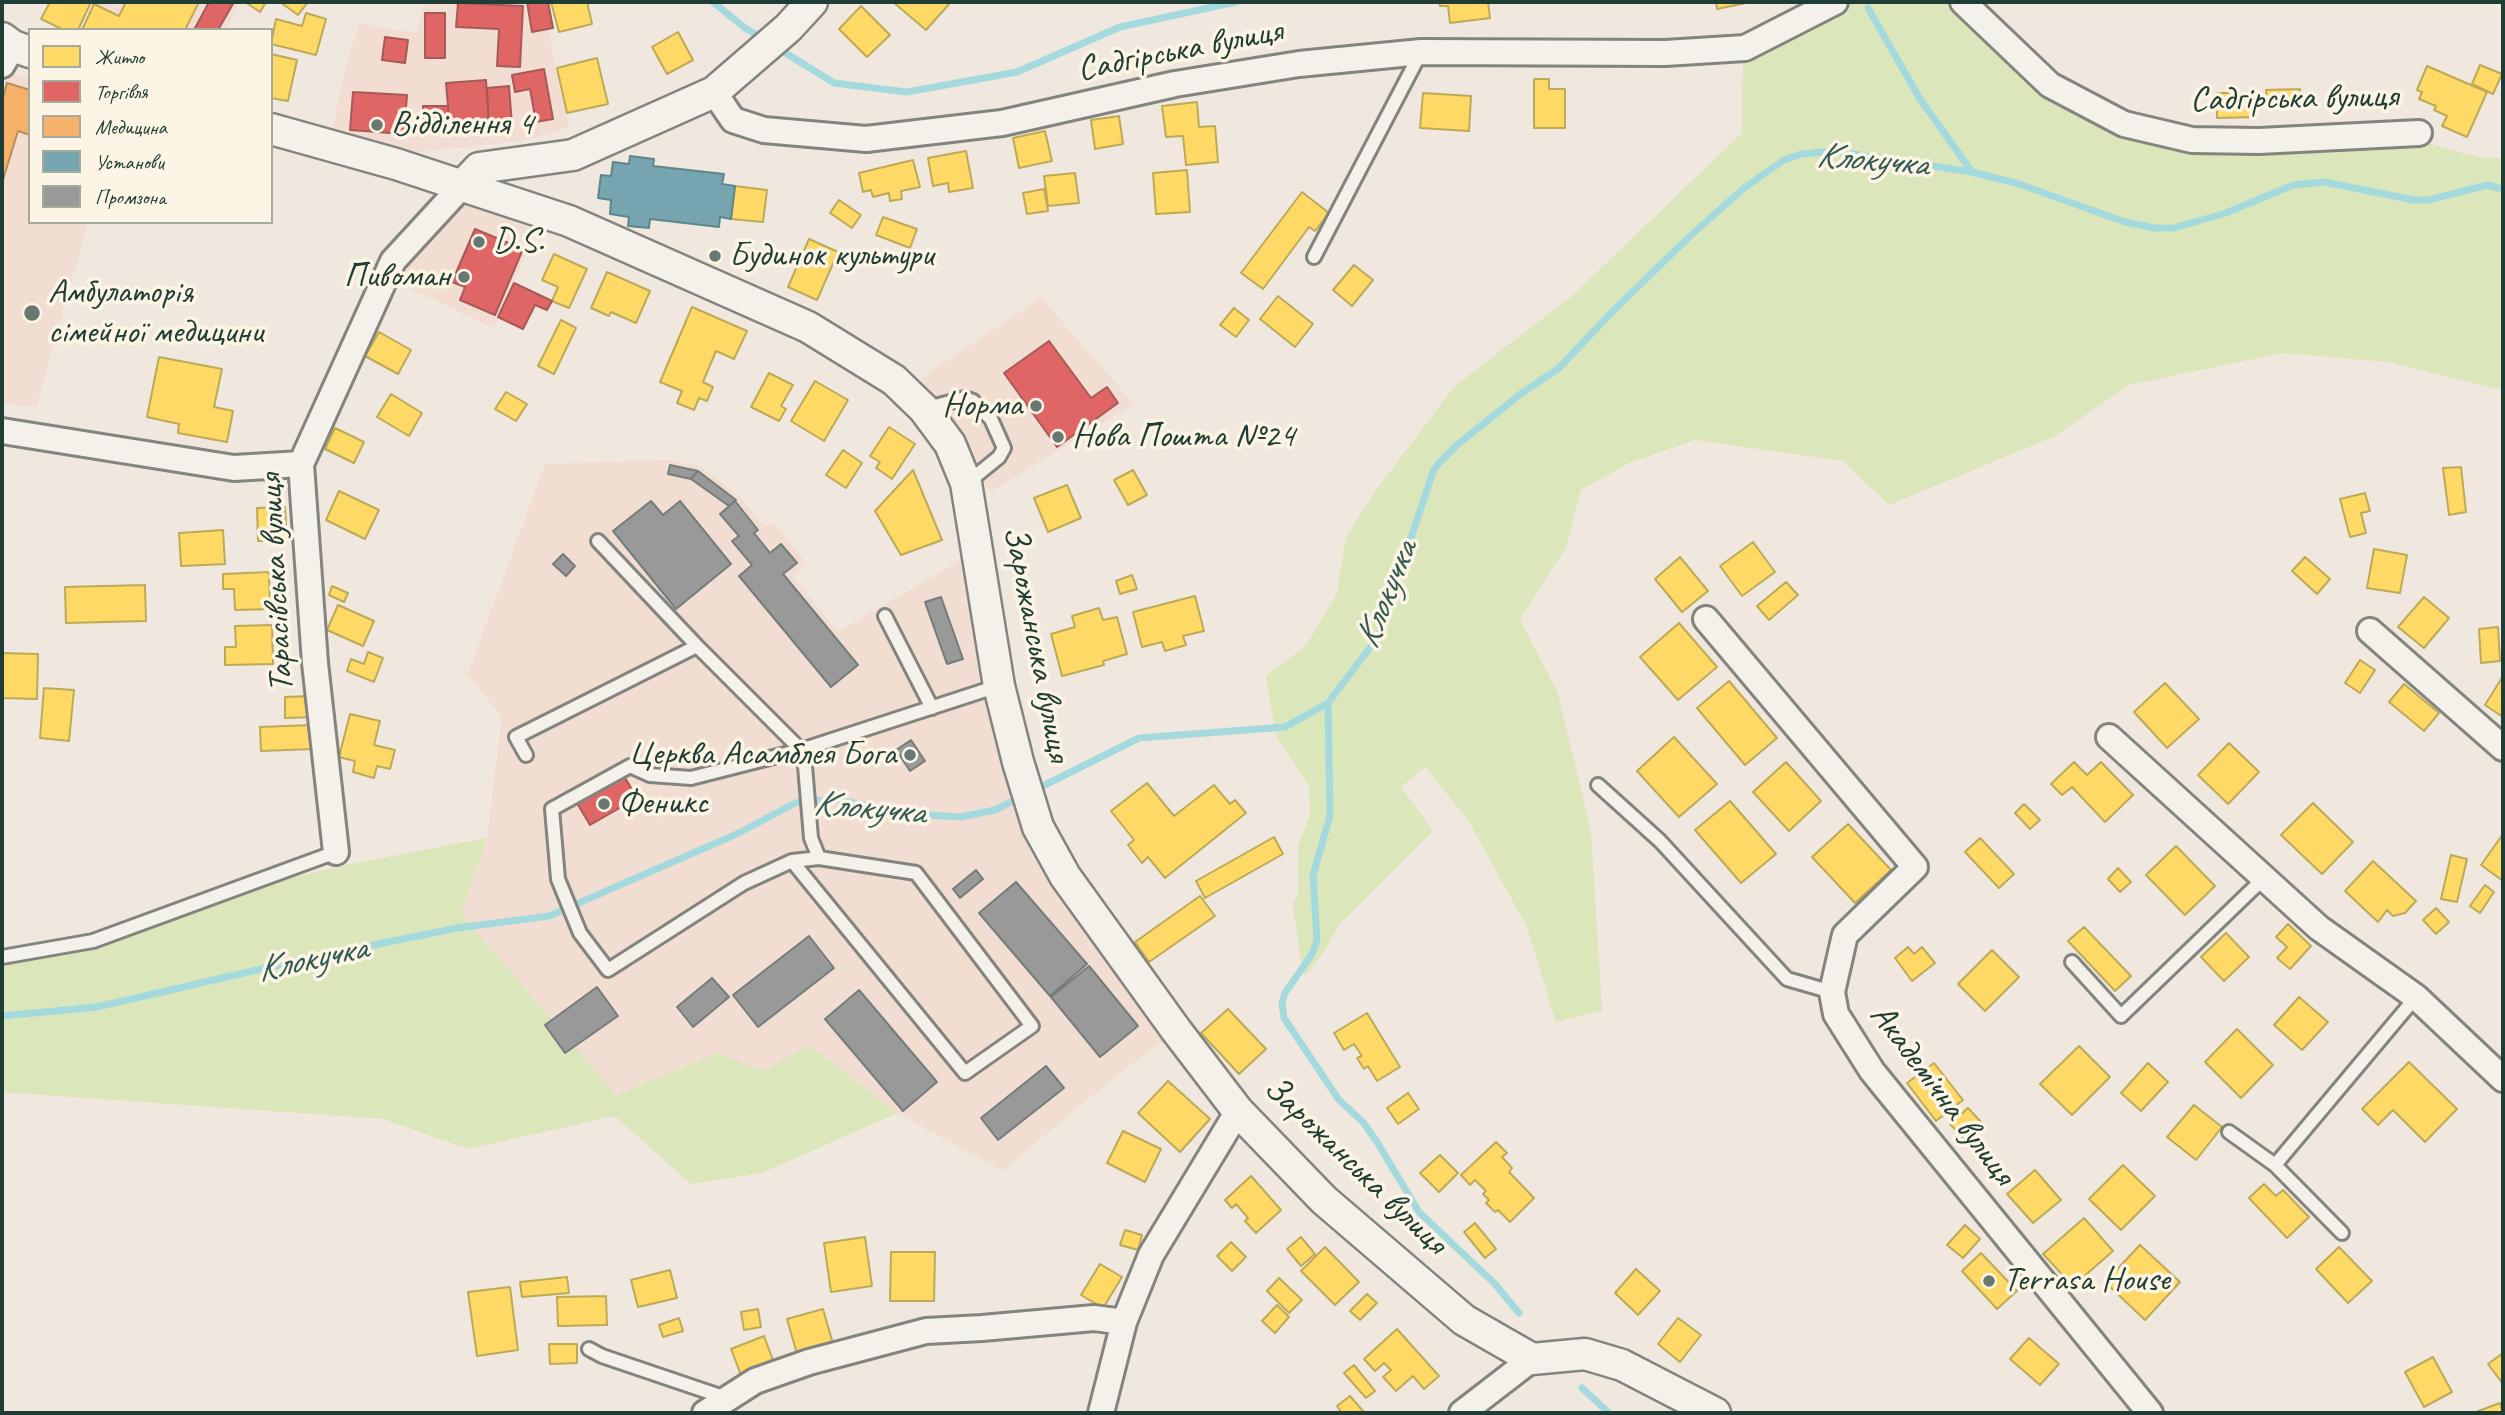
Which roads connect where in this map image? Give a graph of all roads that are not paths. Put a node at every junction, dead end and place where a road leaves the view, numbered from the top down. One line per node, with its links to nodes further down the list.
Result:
1 (812, 2): 5 (street)
2 (1835, 2): 4 (street, Садгірська вулиця)
3 (1963, 2): 7 (street, Садгірська вулиця)
4 (1422, 52): 5 (street, Садгірська вулиця); 9 (lane)
5 (714, 92): 8 (street)
6 (273, 130): 8 (street, Зарожанська вулиця)
7 (2418, 132)
8 (462, 186): 10 (street, Зарожанська вулиця); 12 (street, Тарасівська вулиця)
9 (1314, 257)
10 (924, 408): 13 (street, Зарожанська вулиця); 13 (lane)
11 (2, 430): 12 (street)
12 (300, 464): 26 (street, Тарасівська вулиця)
13 (966, 483): 19 (street, Зарожанська вулиця)
14 (598, 541): 18 (lane)
15 (885, 616): 20 (lane)
16 (1706, 619): 32 (street, Академічна вулиця)
17 (2370, 631): 22 (street)
18 (697, 646): 23 (lane); 24 (lane)
19 (999, 686): 20 (lane); 35 (street, Зарожанська вулиця)
20 (932, 708): 23 (lane)
21 (2109, 737): 29 (street)
22 (2503, 748)
23 (801, 750): 27 (lane); 28 (lane)
24 (526, 755)
25 (1598, 785): 32 (lane)
26 (336, 852): 30 (lane)
27 (819, 858): 28 (lane); 28 (lane)
28 (792, 861)
29 (2264, 878): 31 (lane); 33 (street)
30 (2, 957)
31 (2071, 962)
32 (1832, 992): 47 (street, Академічна вулиця)
33 (2416, 997): 34 (street); 37 (lane)
34 (2503, 1079)
35 (1238, 1111): 39 (street); 41 (street, Зарожанська вулиця)
36 (2229, 1132): 37 (lane)
37 (2275, 1165): 38 (lane)
38 (2342, 1233)
39 (1124, 1322): 42 (street); 44 (street)
40 (589, 1349): 42 (lane)
41 (1532, 1359): 45 (street); 46 (street)
42 (726, 1398): 43 (street)
43 (705, 1413)
44 (1101, 1413)
45 (1462, 1413)
46 (1715, 1413)
47 (2150, 1413)

